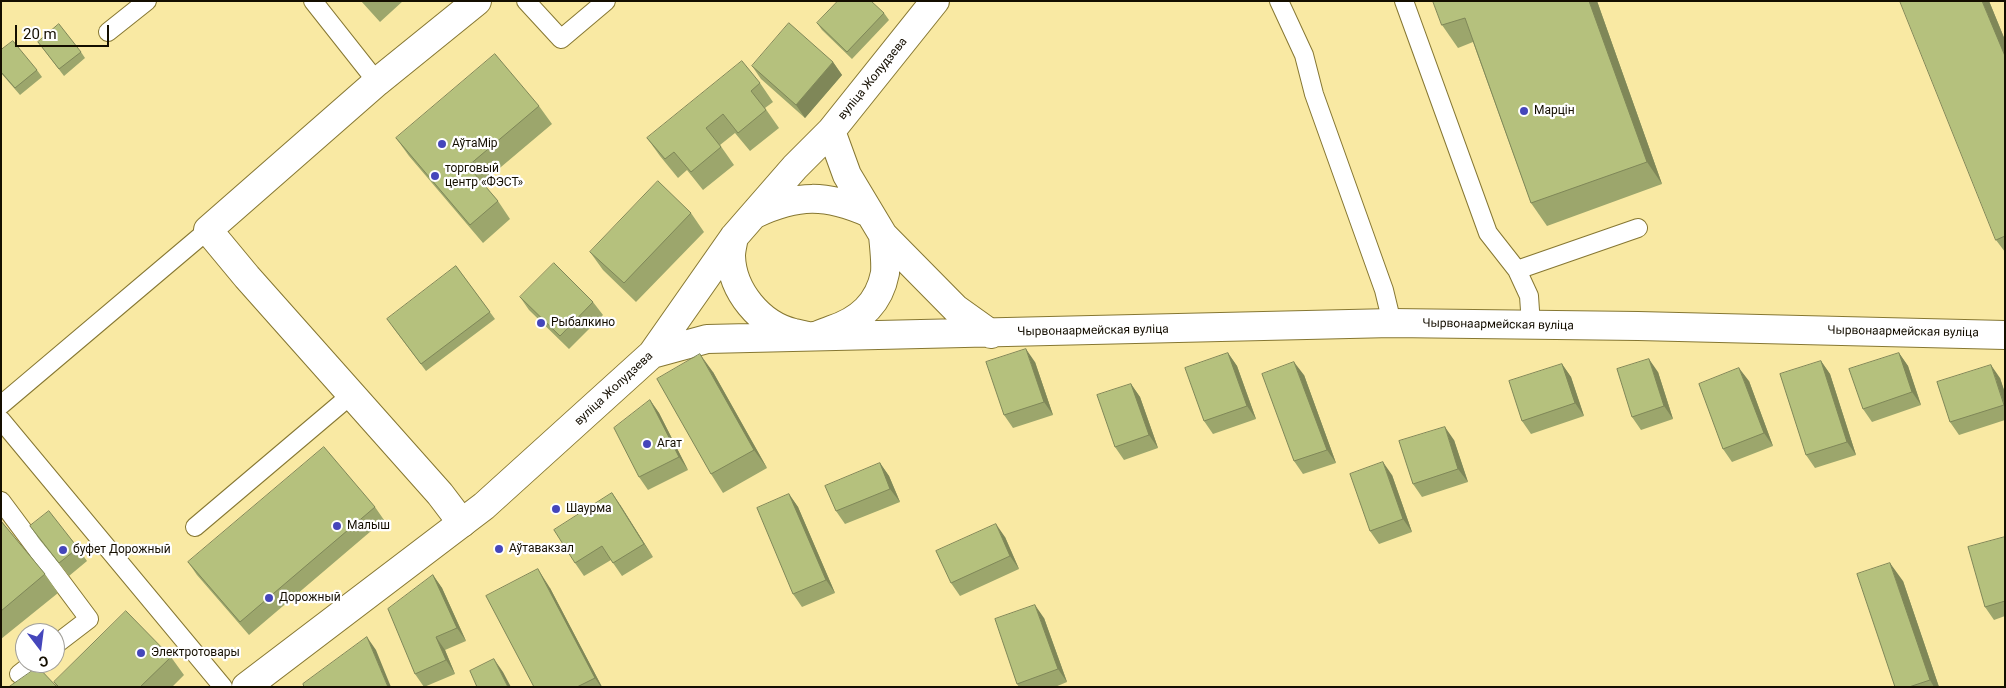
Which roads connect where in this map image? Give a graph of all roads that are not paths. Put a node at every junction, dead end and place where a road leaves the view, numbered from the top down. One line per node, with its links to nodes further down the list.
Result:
1 (147, 1): 9 (lane)
2 (313, 1): 10 (lane)
3 (477, 1): 10 (street)
4 (526, 1): 5 (lane)
5 (606, 1)
6 (935, 1): 11 (street, вуліца Жолудзева)
7 (1279, 1): 18 (lane)
8 (1404, 1): 17 (lane)
9 (108, 32)
10 (377, 82): 15 (street)
11 (831, 131): 12 (street, вуліца Жолудзева); 13 (street)
12 (751, 216): 13 (street); 16 (street, вуліца Жолудзева)
13 (876, 224): 20 (street); 22 (street)
14 (1638, 228): 17 (lane)
15 (208, 230): 24 (street); 25 (lane)
16 (734, 237): 22 (street); 23 (street, вуліца Жолудзева)
17 (1517, 270): 19 (lane)
18 (1392, 323): 19 (street, Чырвонаармейская вуліца); 20 (street, Чырвонаармейская вуліца)
19 (1531, 325): 21 (street, Чырвонаармейская вуліца)
20 (991, 334): 22 (street, Чырвонаармейская вуліца)
21 (2005, 335)
22 (812, 336): 23 (street)
23 (652, 354): 28 (street, вуліца Жолудзева)
24 (351, 395): 28 (street); 29 (lane)
25 (1, 405)
26 (1, 420): 31 (lane)
27 (1, 501): 30 (lane)
28 (462, 523): 32 (street, вуліца Жолудзева)
29 (195, 527)
30 (65, 638)
31 (224, 687)
32 (246, 687)

